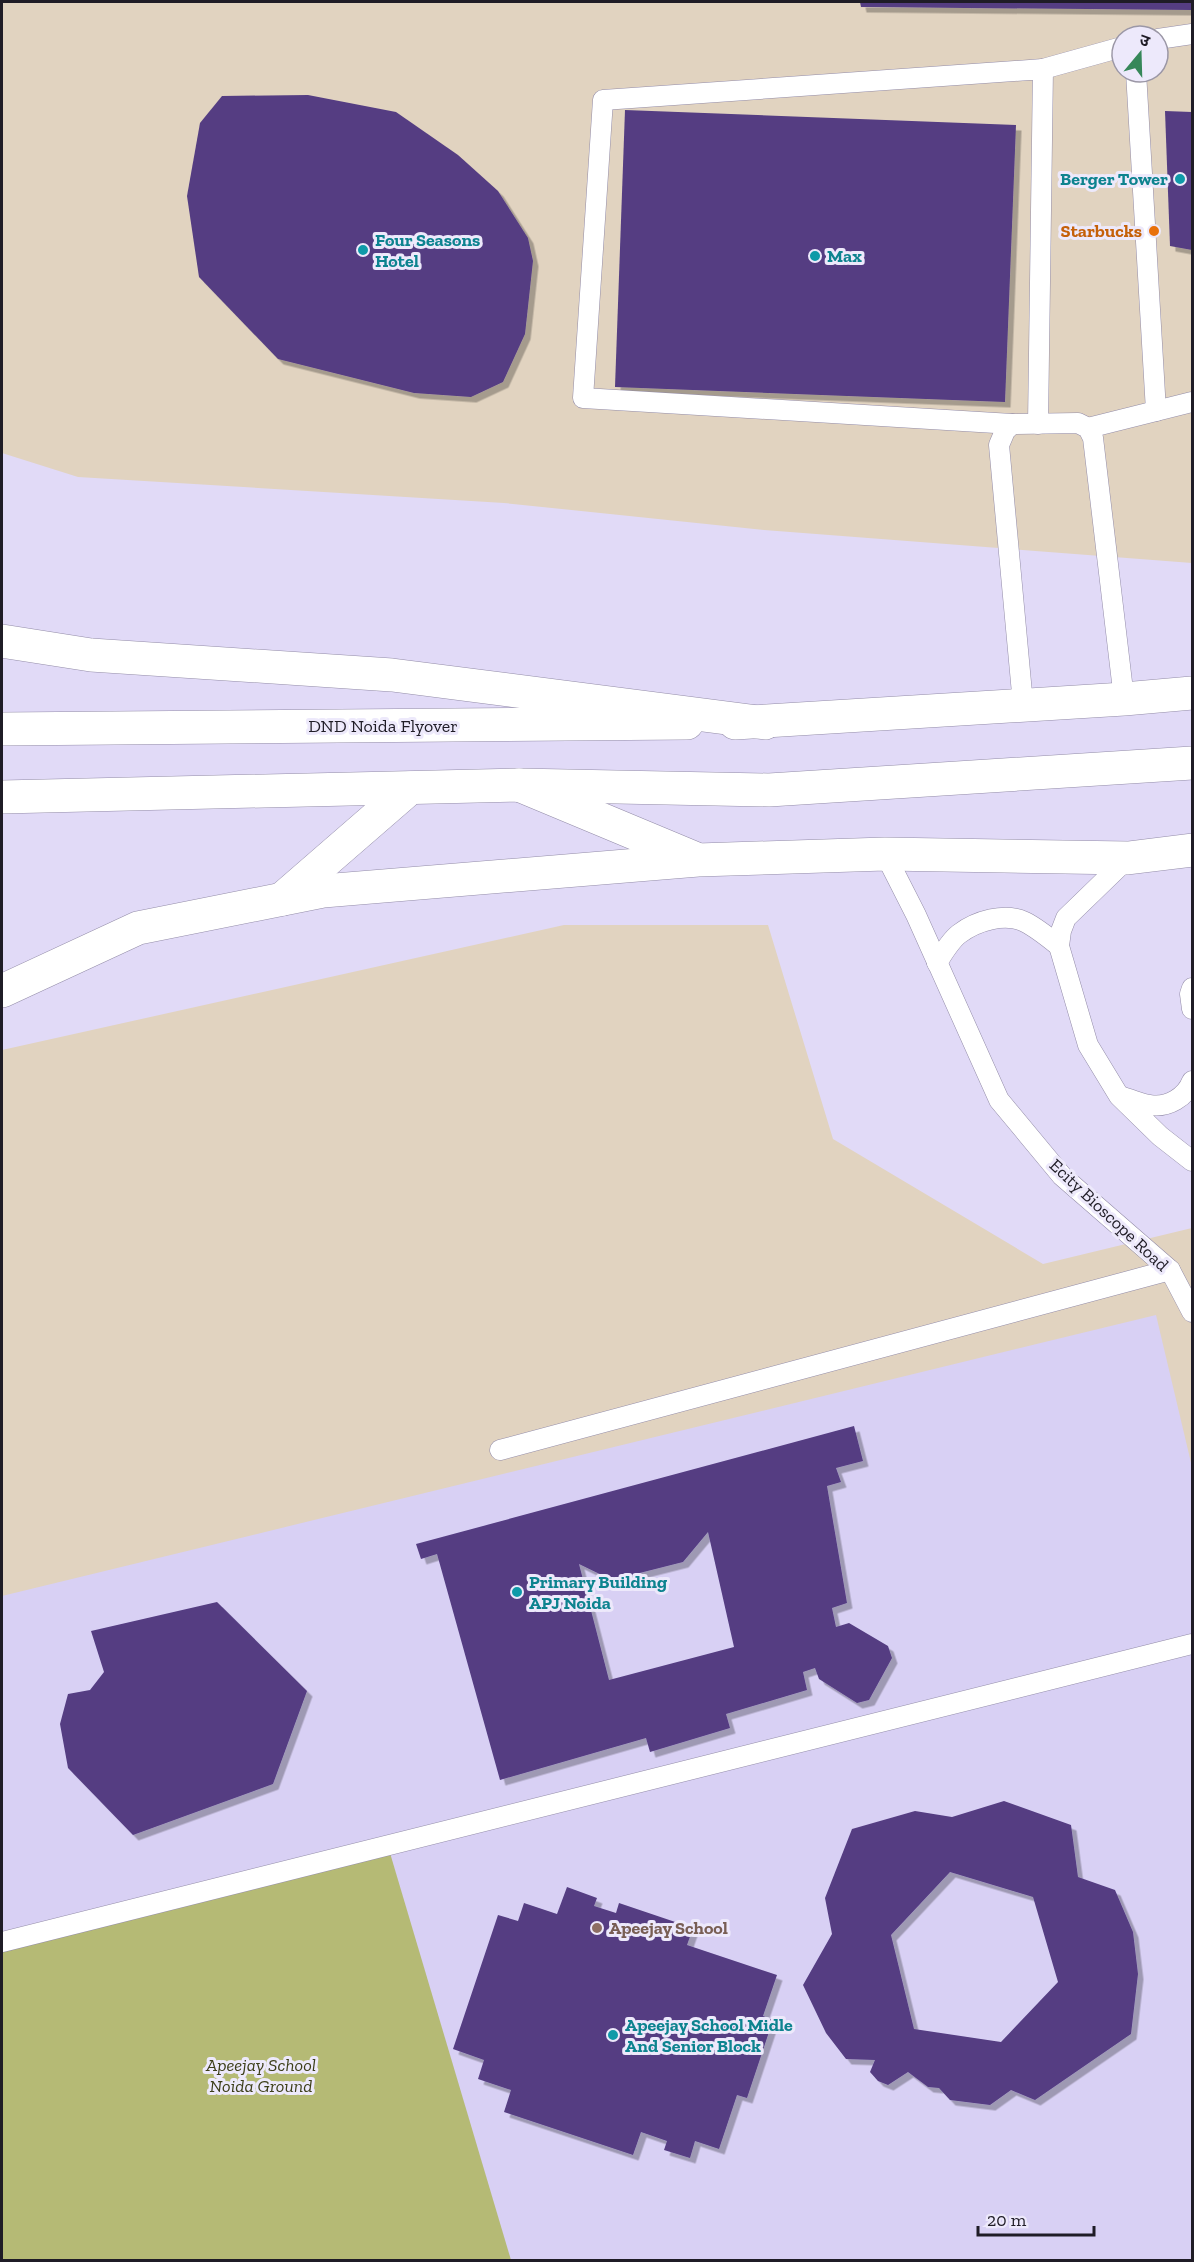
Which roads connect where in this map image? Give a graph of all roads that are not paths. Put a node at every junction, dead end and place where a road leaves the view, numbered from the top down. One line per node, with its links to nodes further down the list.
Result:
1 (1192, 34): 2 (lane)
2 (1170, 37)
3 (1110, 50): 4 (lane)
4 (1043, 69): 8 (lane); 9 (lane)
5 (1137, 84): 7 (lane)
6 (1192, 402): 7 (lane)
7 (1156, 411): 10 (lane)
8 (1012, 424): 9 (lane); 14 (lane)
9 (1038, 424): 10 (lane)
10 (1088, 428): 13 (lane)
11 (2, 641): 15 (main road)
12 (1192, 693): 13 (main road)
13 (1124, 699): 14 (main road)
14 (1023, 704): 15 (main road)
15 (765, 723): 16 (main road, DND Noida Flyover)
16 (2, 729)
17 (1192, 763): 18 (main road)
18 (519, 785): 19 (main road); 24 (main road)
19 (410, 788): 20 (main road); 25 (main road)
20 (2, 796)
21 (1192, 850): 23 (main road)
22 (885, 854): 23 (main road); 24 (main road); 27 (lane, Ecity Bioscope Road)
23 (1128, 858): 26 (lane)
24 (698, 860): 25 (main road)
25 (280, 900): 29 (main road)
26 (1059, 946): 27 (lane); 32 (lane)
27 (936, 963): 34 (lane, Ecity Bioscope Road)
28 (1192, 987): 30 (lane)
29 (2, 991)
30 (1192, 1009)
31 (1192, 1081): 32 (lane)
32 (1119, 1096): 33 (lane)
33 (1192, 1161)
34 (1170, 1270): 35 (lane, Ecity Bioscope Road); 36 (lane)
35 (1192, 1312)
36 (500, 1450)
37 (1192, 1644): 38 (lane)
38 (2, 1942)

